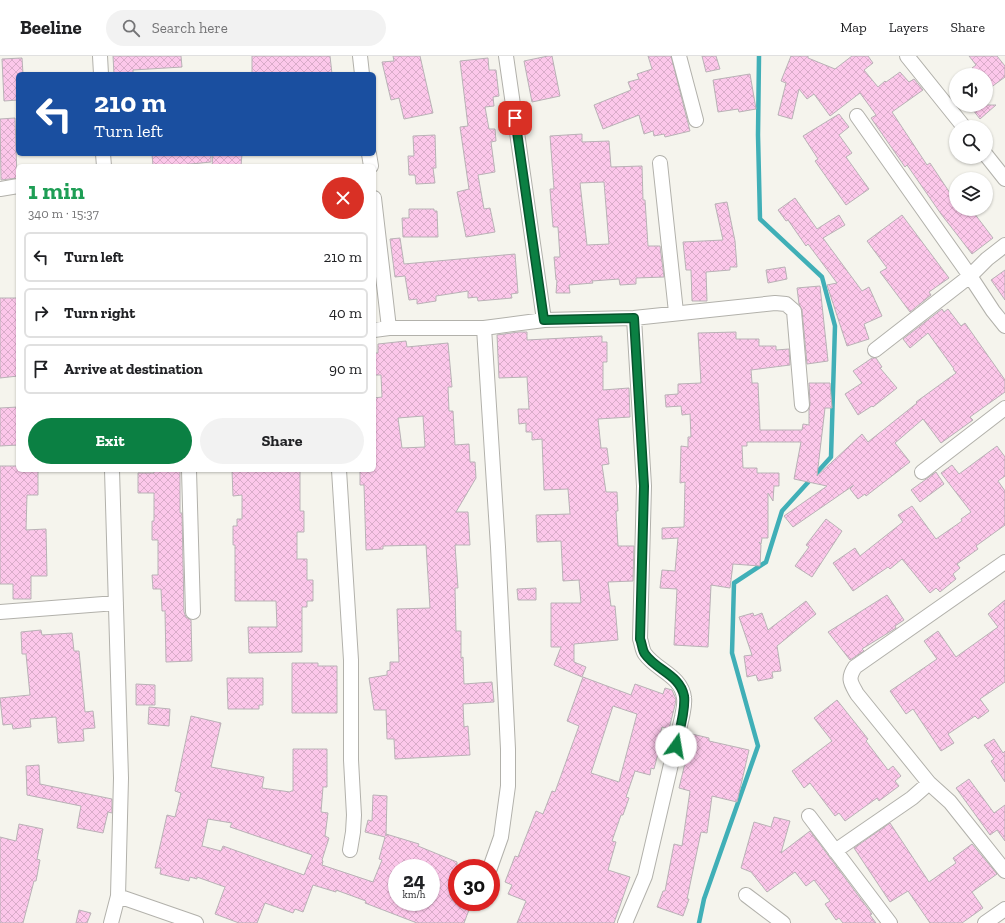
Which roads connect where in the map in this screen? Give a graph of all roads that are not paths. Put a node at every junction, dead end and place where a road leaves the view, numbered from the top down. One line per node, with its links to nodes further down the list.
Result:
1 (100, 56): 6 (street)
2 (360, 56): 7 (street)
3 (506, 56): 21 (street)
4 (679, 56): 9 (street)
5 (907, 56): 10 (street)
6 (101, 72)
7 (362, 72)
8 (857, 116): 18 (street)
9 (696, 120)
10 (958, 120)
11 (660, 164): 19 (street)
12 (993, 164): 13 (street)
13 (1005, 179)
14 (16, 186): 15 (street)
15 (0, 189)
16 (376, 215): 23 (street)
17 (1005, 245): 18 (street)
18 (970, 276): 22 (street); 26 (street)
19 (676, 312): 20 (street); 27 (street)
20 (634, 318): 21 (street); 48 (street)
21 (544, 320): 24 (street)
22 (1005, 326)
23 (389, 328): 24 (street); 25 (street)
24 (484, 328): 41 (street)
25 (376, 330)
26 (875, 350)
27 (802, 404)
28 (1005, 408): 32 (street)
29 (112, 472): 34 (street)
30 (189, 472): 36 (street)
31 (339, 472): 39 (street)
32 (922, 472)
33 (1005, 562): 37 (street)
34 (116, 603): 35 (street); 44 (street)
35 (0, 612)
36 (193, 612)
37 (929, 783): 40 (street); 42 (street)
38 (809, 816): 40 (street)
39 (350, 850)
40 (836, 850): 50 (street)
41 (493, 859)
42 (1005, 871)
43 (746, 895): 49 (street)
44 (118, 896): 46 (street); 47 (street)
45 (1005, 908): 51 (street)
46 (111, 923)
47 (196, 923)
48 (625, 923)
49 (783, 923)
50 (890, 923)
51 (985, 923)

